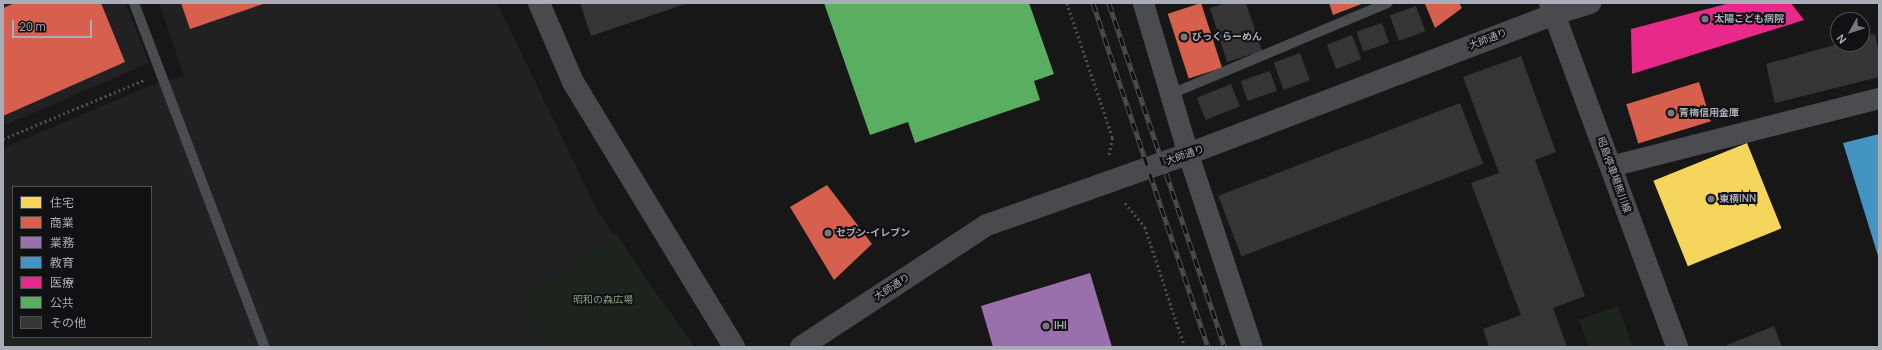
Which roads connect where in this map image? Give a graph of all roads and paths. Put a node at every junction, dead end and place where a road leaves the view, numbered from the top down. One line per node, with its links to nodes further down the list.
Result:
1 (134, 3): 8 (lane)
2 (539, 3): 16 (street)
3 (1067, 3): 14 (path)
4 (1143, 3): 9 (street)
5 (1388, 3): 9 (lane)
6 (1590, 3): 7 (street, 大師通り)
7 (1552, 8): 12 (street, 大師通り); 13 (street, 昭島停車場熊川線)
8 (160, 73): 11 (path); 15 (lane)
9 (1171, 94): 12 (street)
10 (1879, 98): 13 (street)
11 (3, 139)
12 (1188, 154): 14 (street, 大師通り); 19 (street)
13 (1610, 166): 20 (street, 昭島停車場熊川線)
14 (1116, 178): 17 (street, 大師通り); 18 (path)
15 (265, 347)
16 (734, 347)
17 (801, 347)
18 (1185, 347)
19 (1252, 347)
20 (1677, 347)

